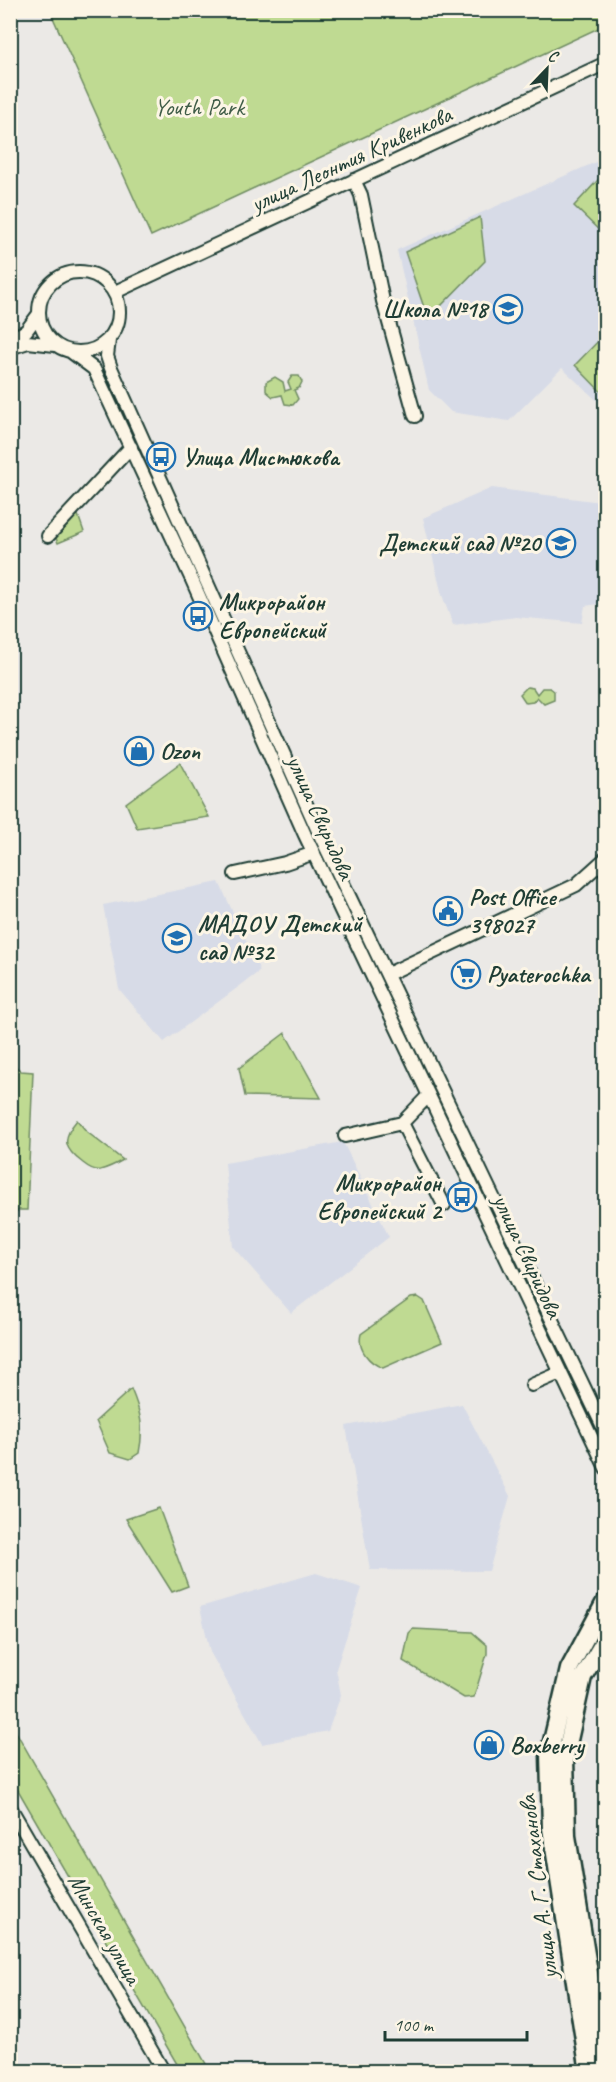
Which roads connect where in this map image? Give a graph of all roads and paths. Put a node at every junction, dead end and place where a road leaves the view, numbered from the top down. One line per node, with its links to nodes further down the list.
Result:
1 (606, 63): 2 (street, улица Леонтия Кривенкова)
2 (354, 180): 3 (street, улица Леонтия Кривенкова); 10 (street)
3 (115, 292): 4 (street); 6 (street)
4 (38, 315): 5 (street); 7 (street)
5 (10, 339)
6 (109, 340): 9 (street); 16 (street, улица Свиридова)
7 (56, 346): 8 (street); 9 (street)
8 (10, 348)
9 (70, 351): 11 (street, улица Свиридова)
10 (415, 416)
11 (131, 447): 12 (street); 13 (street, улица Свиридова)
12 (48, 536)
13 (314, 853): 15 (street); 17 (street, улица Свиридова)
14 (606, 858): 16 (street)
15 (235, 874)
16 (388, 974): 23 (street, улица Свиридова)
17 (428, 1096): 18 (street); 21 (street, улица Свиридова)
18 (402, 1123): 19 (street); 20 (street)
19 (345, 1136)
20 (444, 1205)
21 (560, 1372): 22 (street); 24 (street, улица Свиридова)
22 (532, 1385)
23 (606, 1433)
24 (606, 1468)
25 (606, 1600): 29 (main road, улица А. Г. Стаханова)
26 (606, 1638): 30 (main road, улица А. Г. Стаханова)
27 (10, 1807): 28 (street, Минская улица)
28 (164, 2072)
29 (589, 2072)
30 (605, 2072)

